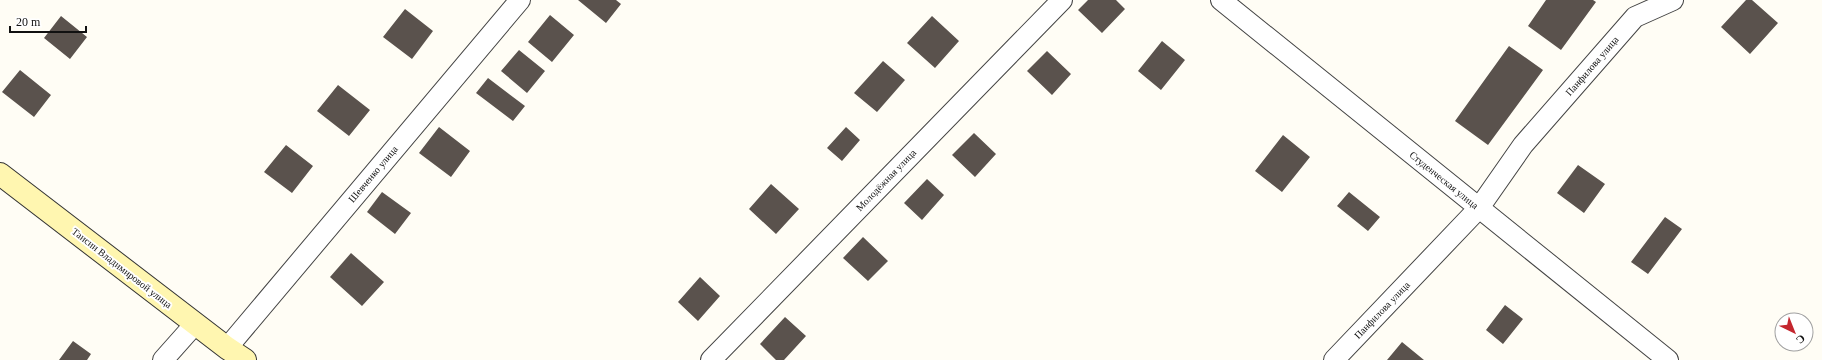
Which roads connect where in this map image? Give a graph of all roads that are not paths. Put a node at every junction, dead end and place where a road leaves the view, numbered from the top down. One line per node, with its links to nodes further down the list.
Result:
1 (520, 0): 8 (street, Шевченко улица)
2 (1062, 0): 11 (street, Молодёжная улица)
3 (1221, 0): 6 (street, Студенческая улица)
4 (1673, 0): 6 (street, Панфилова улица)
5 (0, 174): 7 (street, Таисии Владимировой улица)
6 (1479, 208): 12 (street, Панфилова улица); 13 (street, Студенческая улица)
7 (195, 324): 8 (street, Таисии Владимировой улица); 9 (street)
8 (226, 348): 10 (street, Таисии Владимировой улица)
9 (163, 360)
10 (245, 360)
11 (711, 360)
12 (1334, 360)
13 (1668, 360)

